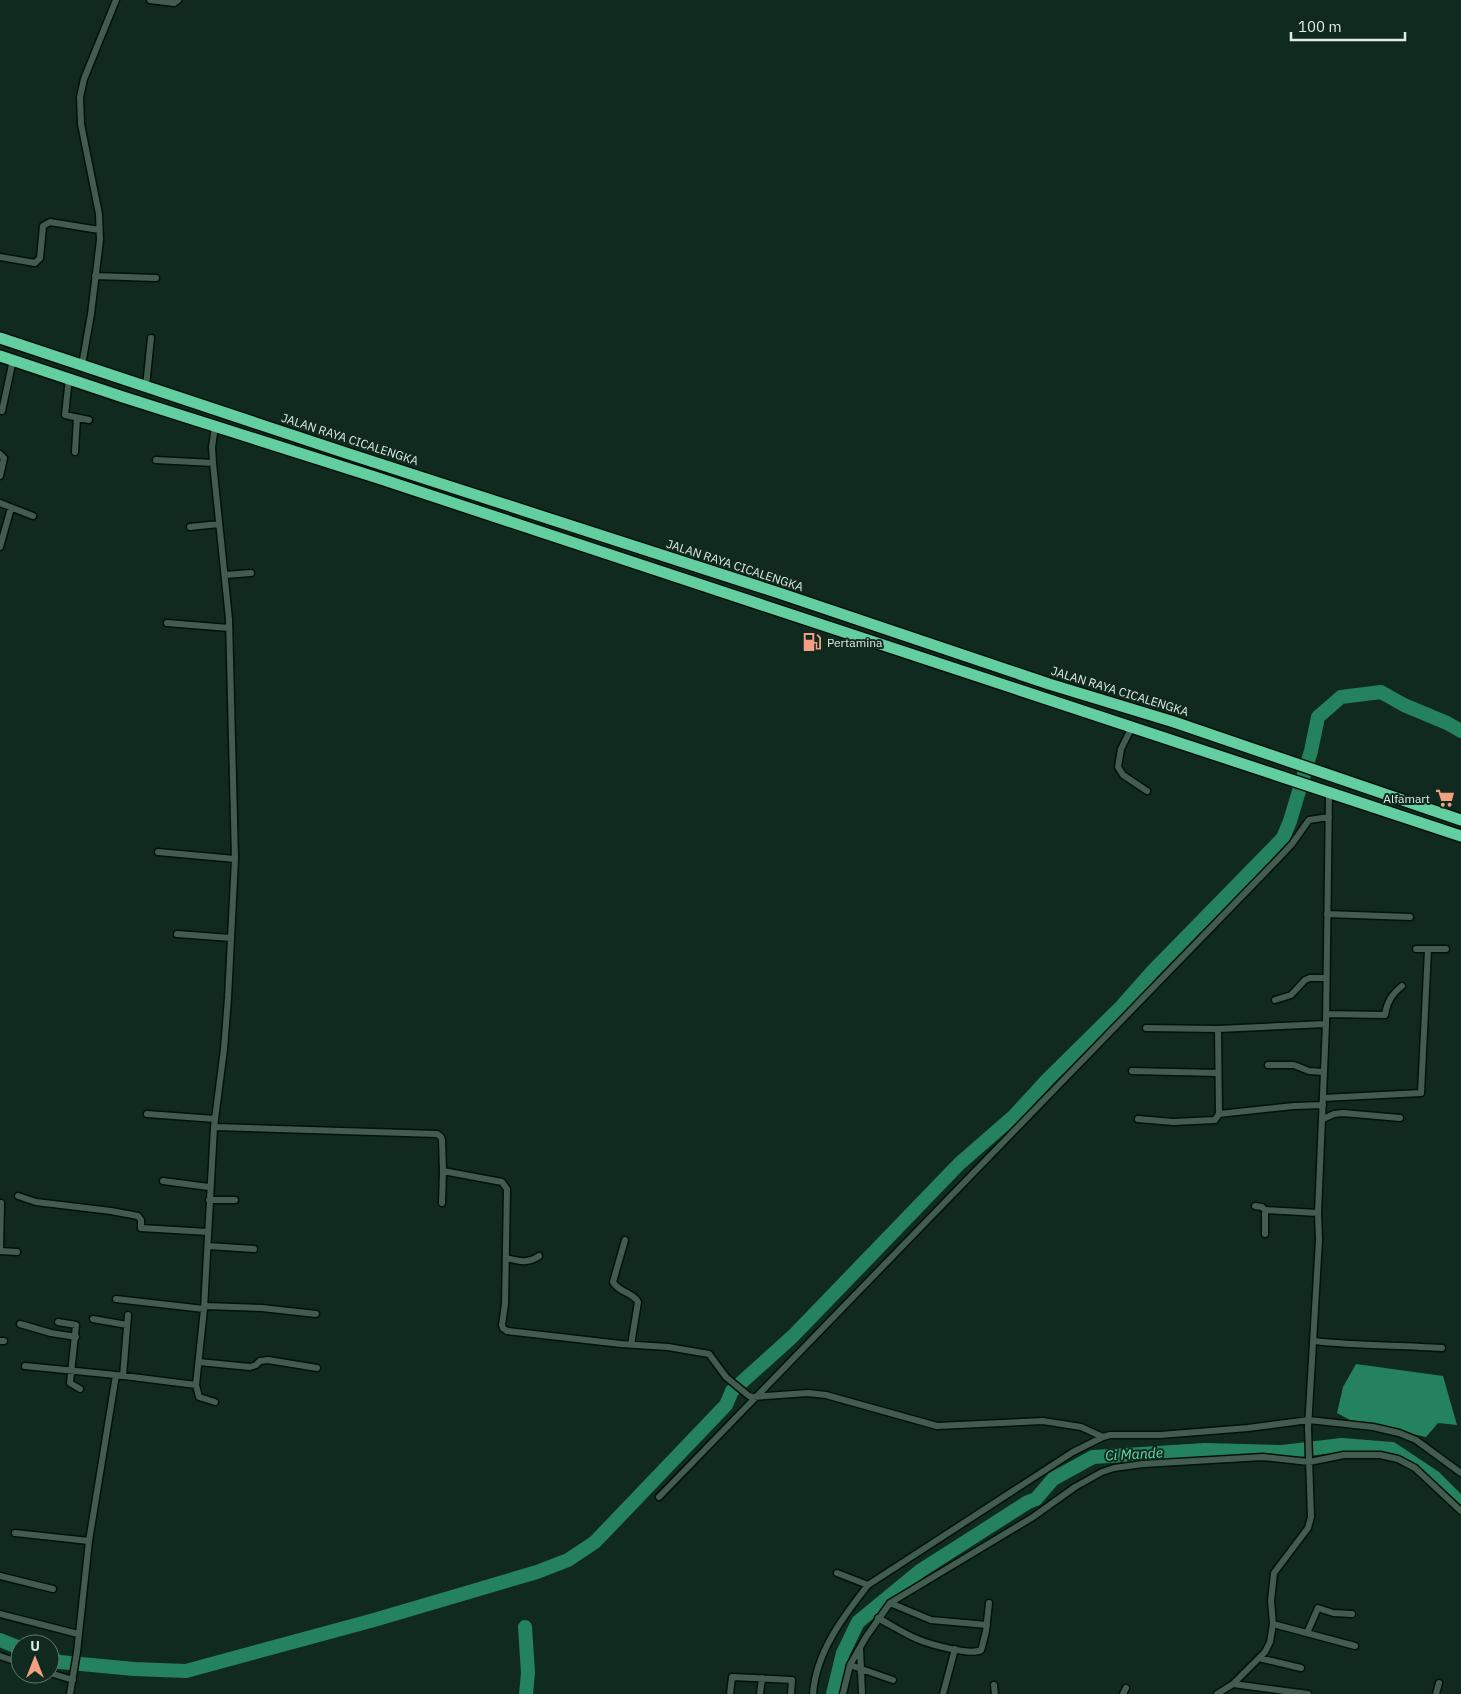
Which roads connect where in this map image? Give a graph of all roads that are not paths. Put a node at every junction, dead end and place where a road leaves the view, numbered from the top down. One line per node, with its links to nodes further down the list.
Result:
1 (116, 0): 4 (street)
2 (150, 0): 3 (street)
3 (178, 0)
4 (99, 230): 5 (street); 6 (street)
5 (0, 257)
6 (95, 276): 7 (street); 12 (street)
7 (156, 278)
8 (0, 338): 12 (highway, JALAN RAYA CICALENGKA)
9 (151, 338): 15 (street)
10 (0, 356): 11 (highway)
11 (13, 360): 13 (highway); 17 (street)
12 (82, 365): 14 (highway, JALAN RAYA CICALENGKA)
13 (69, 378): 16 (highway); 18 (street)
14 (129, 380): 15 (highway, JALAN RAYA CICALENGKA); 16 (highway)
15 (146, 386): 40 (highway, JALAN RAYA CICALENGKA)
16 (123, 397): 20 (highway)
17 (2, 411)
18 (78, 418): 19 (street); 21 (street)
19 (89, 420)
20 (214, 427): 24 (street); 36 (highway)
21 (75, 452)
22 (0, 454): 25 (street)
23 (156, 460): 24 (street)
24 (213, 463): 29 (street)
25 (0, 476)
26 (0, 503): 27 (street)
27 (11, 508): 28 (street); 31 (street)
28 (33, 516)
29 (219, 524): 30 (street); 33 (street)
30 (190, 527)
31 (0, 547)
32 (251, 573): 33 (street)
33 (224, 574): 35 (street)
34 (167, 623): 35 (street)
35 (229, 628): 43 (street)
36 (1132, 727): 37 (street); 38 (highway)
37 (1147, 791)
38 (1329, 793): 39 (street); 41 (highway)
39 (1329, 817): 44 (street); 108 (street)
40 (1461, 820)
41 (1461, 836)
42 (158, 852): 43 (street)
43 (235, 859): 47 (street)
44 (1327, 914): 45 (street); 51 (street)
45 (1410, 917)
46 (177, 934): 47 (street)
47 (231, 938): 66 (street)
48 (1416, 949): 50 (street)
49 (1446, 949): 50 (street)
50 (1428, 950): 62 (street)
51 (1326, 978): 53 (street); 54 (street)
52 (1402, 986): 54 (street)
53 (1275, 1000)
54 (1326, 1014): 55 (street)
55 (1326, 1024): 57 (street); 60 (street)
56 (1146, 1028): 57 (street)
57 (1218, 1028): 61 (street)
58 (1268, 1064): 60 (street)
59 (1132, 1071): 61 (street)
60 (1324, 1072): 62 (street)
61 (1218, 1073): 64 (street)
62 (1323, 1101): 64 (street); 68 (street)
63 (147, 1114): 66 (street)
64 (1219, 1114): 67 (street)
65 (1400, 1118): 68 (street)
66 (215, 1119): 69 (street)
67 (1138, 1119)
68 (1323, 1119): 80 (street)
69 (214, 1127): 70 (street); 72 (street)
70 (443, 1171): 77 (street); 88 (street)
71 (163, 1181): 72 (street)
72 (209, 1187): 74 (street)
73 (18, 1196): 81 (street)
74 (209, 1200): 75 (street); 81 (street)
75 (236, 1200)
76 (1, 1203): 86 (street)
77 (442, 1203)
78 (1254, 1206): 79 (street)
79 (1265, 1210): 80 (street); 82 (street)
80 (1318, 1213): 98 (street)
81 (208, 1232): 84 (street)
82 (1265, 1234)
83 (625, 1240): 99 (street)
84 (208, 1246): 85 (street); 90 (street)
85 (254, 1249)
86 (17, 1252)
87 (539, 1256): 88 (street)
88 (506, 1258): 99 (street)
89 (116, 1299): 90 (street)
90 (204, 1308): 91 (street); 101 (street)
91 (316, 1314)
92 (128, 1315): 96 (street)
93 (93, 1319): 96 (street)
94 (58, 1322): 97 (street)
95 (20, 1324): 97 (street)
96 (126, 1325): 105 (street)
97 (76, 1337): 104 (street)
98 (1314, 1341): 100 (street); 110 (street)
99 (631, 1345): 108 (street)
100 (1442, 1348)
101 (199, 1362): 103 (street); 106 (street)
102 (25, 1366): 104 (street)
103 (317, 1368)
104 (70, 1370): 105 (street); 107 (street)
105 (119, 1375): 106 (street); 117 (street)
106 (196, 1385): 109 (street)
107 (80, 1389)
108 (752, 1396): 111 (street); 114 (street)
109 (216, 1402)
110 (1309, 1420): 111 (street); 112 (street); 113 (street)
111 (1103, 1437): 120 (street)
112 (1308, 1460): 115 (street); 122 (street); 127 (street)
113 (1461, 1473)
114 (659, 1497)
115 (1461, 1511)
116 (15, 1533): 117 (street)
117 (89, 1541): 130 (street)
118 (837, 1573): 120 (street)
119 (0, 1576): 121 (street)
120 (868, 1585): 150 (street)
121 (53, 1589)
122 (890, 1603): 126 (street); 128 (street)
123 (989, 1604): 128 (street)
124 (0, 1614): 130 (street)
125 (1352, 1614): 129 (street)
126 (878, 1618): 132 (street); 133 (street)
127 (1273, 1624): 129 (street); 134 (street)
128 (987, 1625): 133 (street)
129 (1307, 1633): 131 (street)
130 (77, 1643): 140 (street)
131 (1355, 1646)
132 (860, 1647): 135 (street); 137 (street)
133 (955, 1649): 153 (street)
134 (1259, 1658): 136 (street); 143 (street)
135 (850, 1665): 137 (street); 151 (street)
136 (1301, 1668)
137 (862, 1669): 141 (street); 152 (street)
138 (60, 1676): 140 (street)
139 (762, 1678): 147 (street); 148 (street); 149 (street)
140 (73, 1680): 146 (street)
141 (893, 1680)
142 (1439, 1683): 157 (street)
143 (1233, 1684): 145 (street); 155 (street)
144 (994, 1685): 154 (street)
145 (1275, 1692): 156 (street)
146 (70, 1694)
147 (730, 1694)
148 (760, 1694)
149 (791, 1694)
150 (813, 1694)
151 (842, 1694)
152 (862, 1694)
153 (943, 1694)
154 (995, 1694)
155 (1216, 1694)
156 (1308, 1694)
157 (1436, 1694)

